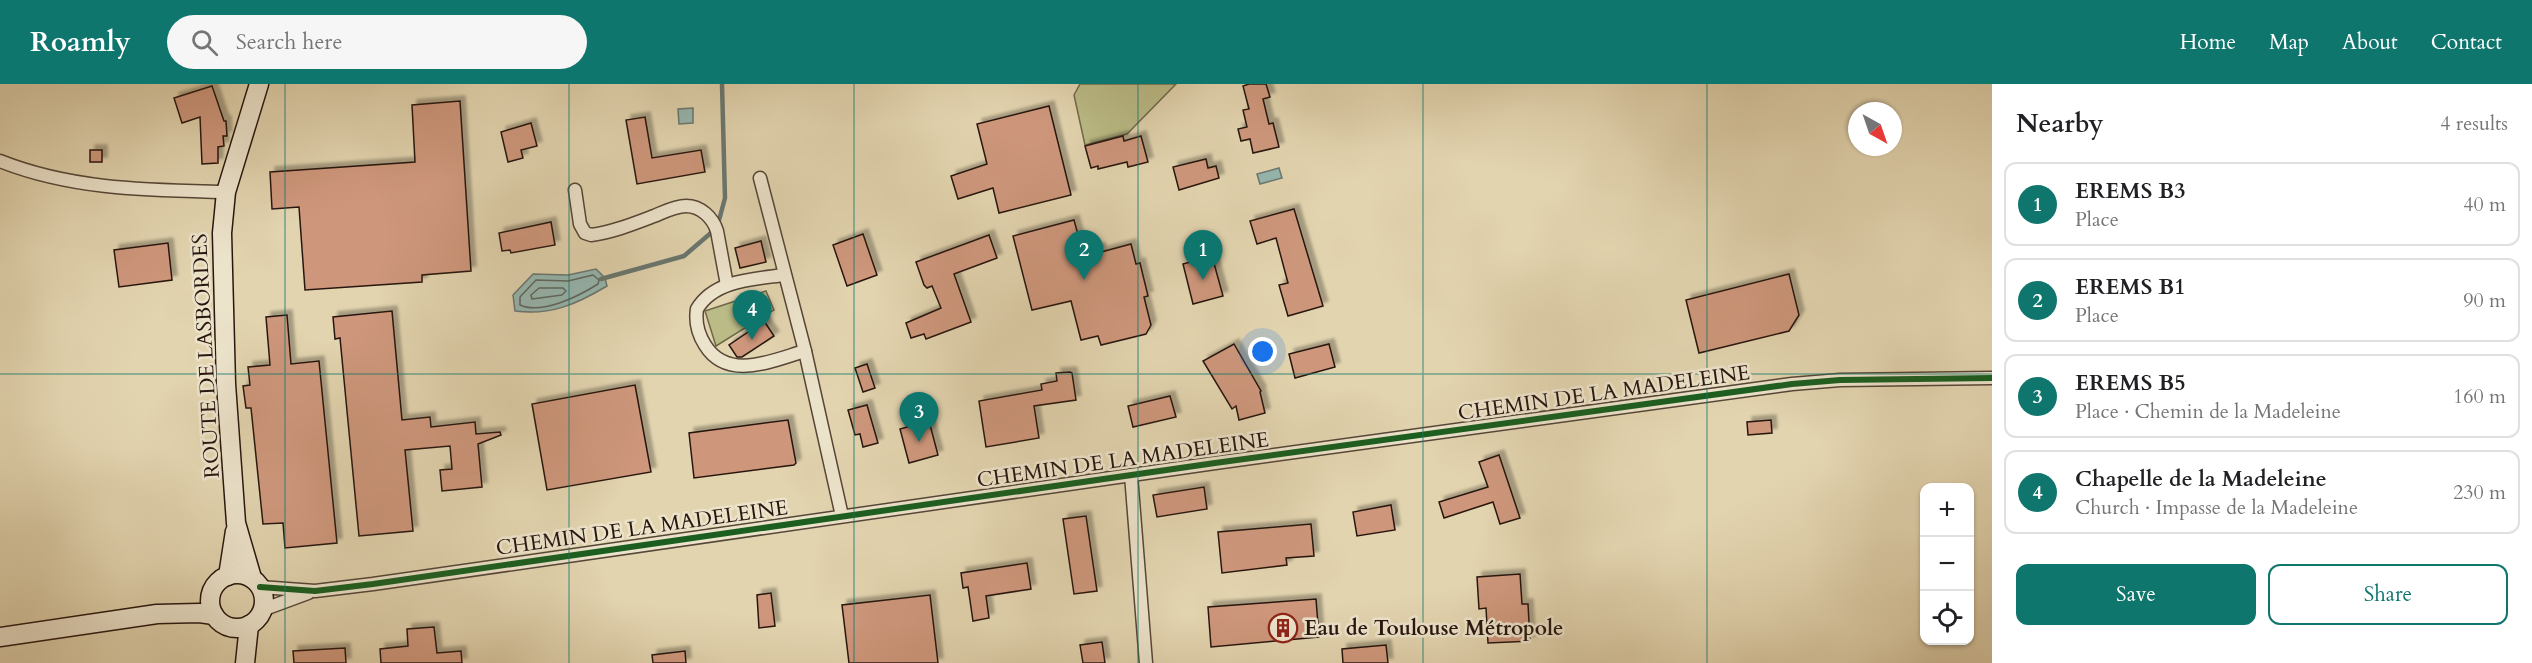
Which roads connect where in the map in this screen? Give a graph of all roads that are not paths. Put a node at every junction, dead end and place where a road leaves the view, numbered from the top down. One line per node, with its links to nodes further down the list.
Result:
1 (260, 84): 5 (street, ROUTE DE LASBORDES)
2 (0, 161): 5 (street)
3 (760, 178): 6 (street)
4 (575, 190): 7 (street)
5 (226, 192): 12 (street, ROUTE DE LASBORDES)
6 (784, 275): 7 (street); 8 (street)
7 (728, 285): 8 (street)
8 (805, 351): 11 (street)
9 (1992, 378): 10 (street, CHEMIN DE LA MADELEINE)
10 (1131, 475): 11 (street, CHEMIN DE LA MADELEINE); 25 (street)
11 (842, 516): 15 (street, CHEMIN DE LA MADELEINE)
12 (236, 523): 13 (street, ROUTE DE LASBORDES); 14 (street, ROUTE DE LASBORDES)
13 (228, 576): 14 (street); 16 (street)
14 (256, 583): 15 (street, CHEMIN DE LA MADELEINE); 17 (street)
15 (315, 591): 17 (street, CHEMIN DE LA MADELEINE)
16 (212, 592): 18 (street); 19 (street)
17 (262, 610): 20 (street)
18 (157, 614): 19 (street); 22 (street)
19 (214, 615): 21 (street)
20 (249, 625): 21 (street); 24 (street)
21 (230, 626): 23 (street)
22 (0, 637)
23 (239, 663)
24 (245, 663)
25 (1146, 663)

